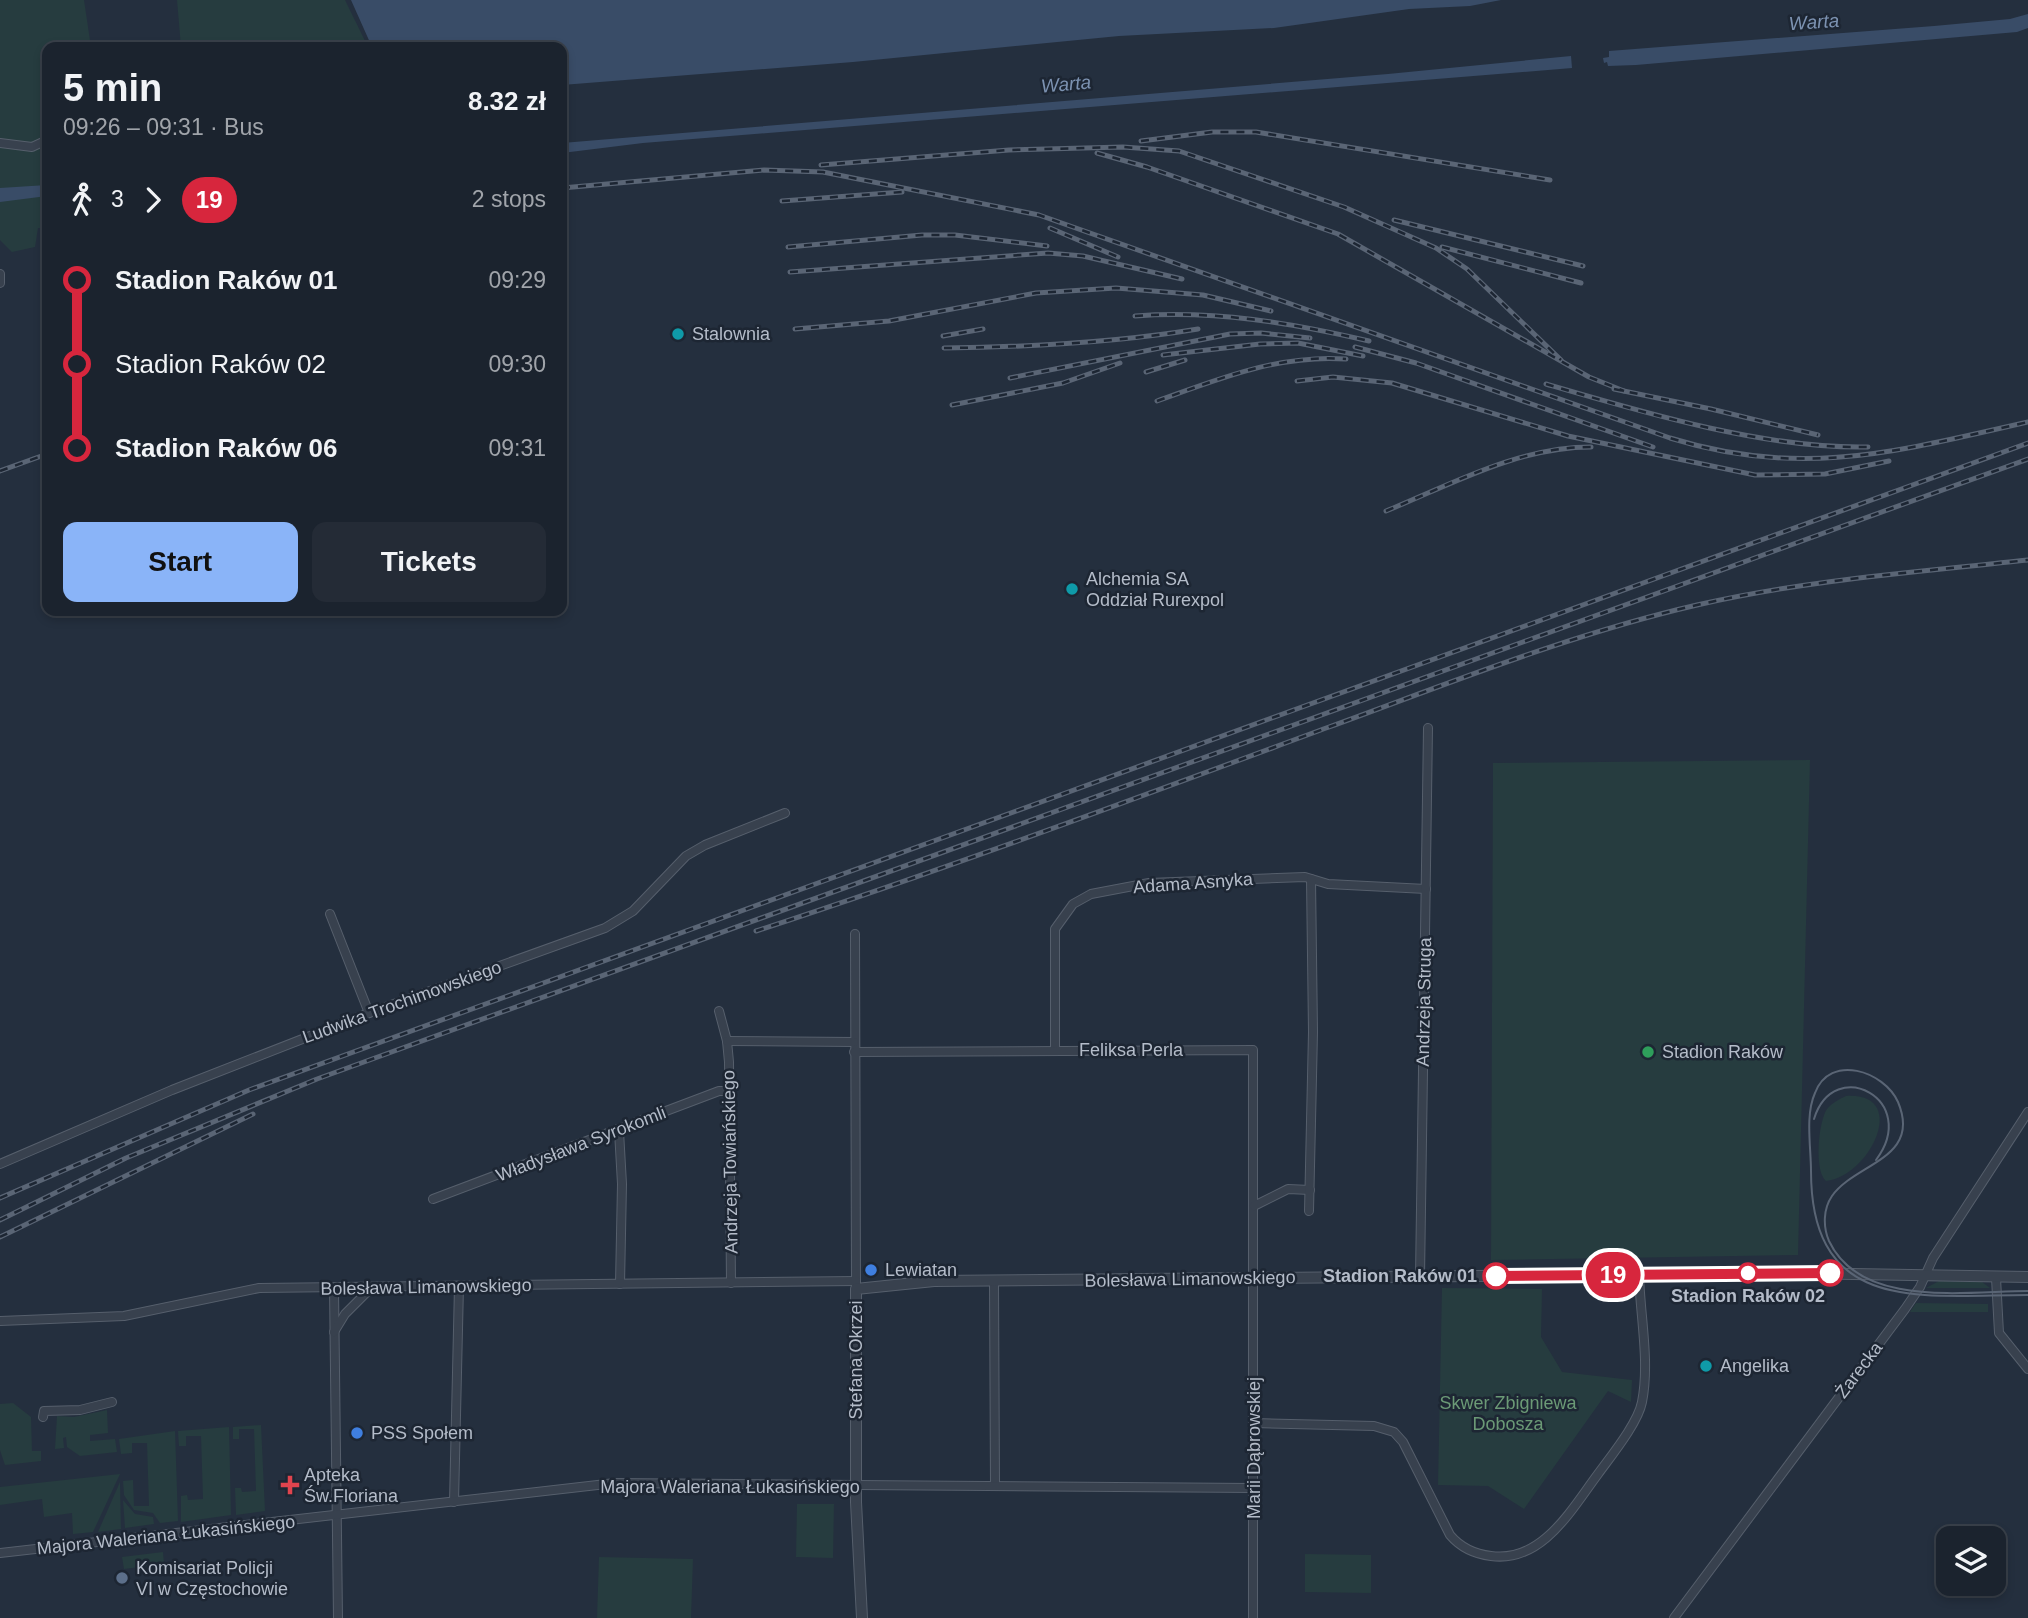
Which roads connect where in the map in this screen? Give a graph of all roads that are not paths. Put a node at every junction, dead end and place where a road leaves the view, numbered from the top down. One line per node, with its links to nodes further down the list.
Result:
1 (42, 142): 2 (street)
2 (0, 143)
3 (0, 275): 4 (street)
4 (0, 283)
5 (1428, 728): 8 (street, Andrzeja Struga)
6 (785, 813): 12 (street, Ludwika Trochimowskiego)
7 (1311, 879): 8 (street, Adama Asnyka); 15 (street, Adama Asnyka); 21 (street)
8 (1426, 889): 27 (street, Andrzeja Struga)
9 (330, 914): 12 (street)
10 (855, 934): 14 (street, Stefana Okrzei)
11 (719, 1011): 13 (street, Andrzeja Towiańskiego)
12 (369, 1013): 20 (street, Ludwika Trochimowskiego)
13 (727, 1041): 14 (street); 17 (street, Andrzeja Towiańskiego)
14 (854, 1042): 16 (street, Stefana Okrzei)
15 (1055, 1051): 16 (street, Feliksa Perla); 23 (street, Feliksa Perla)
16 (854, 1052): 34 (street, Stefana Okrzei)
17 (730, 1091): 19 (street, Władysława Syrokomli); 32 (street, Andrzeja Towiańskiego)
18 (2028, 1112): 26 (street, Żarecka)
19 (619, 1131): 22 (street, Władysława Syrokomli); 33 (street)
20 (0, 1164)
21 (1310, 1190): 23 (street); 24 (street)
22 (433, 1199)
23 (1254, 1206): 28 (street, Feliksa Perla)
24 (1309, 1211)
25 (1639, 1275): 26 (street, Bolesława Limanowskiego); 27 (street, Bolesława Limanowskiego); 43 (street)
26 (1924, 1275): 29 (street, Bolesława Limanowskiego); 53 (street, Żarecka)
27 (1420, 1277): 28 (street, Bolesława Limanowskiego)
28 (1255, 1278): 31 (street, Bolesława Limanowskiego); 43 (street, Marii Dąbrowskiej)
29 (1996, 1278): 30 (street, Bolesława Limanowskiego); 40 (street)
30 (2028, 1278)
31 (994, 1281): 34 (street, Bolesława Limanowskiego); 44 (street)
32 (731, 1283): 33 (street, Bolesława Limanowskiego); 34 (street, Bolesława Limanowskiego)
33 (620, 1284): 35 (street, Bolesława Limanowskiego)
34 (856, 1285): 45 (street, Stefana Okrzei)
35 (459, 1286): 36 (street, Bolesława Limanowskiego); 47 (street)
36 (372, 1287): 37 (street, Bolesława Limanowskiego); 39 (street)
37 (334, 1288): 38 (street, Bolesława Limanowskiego); 39 (street)
38 (0, 1321)
39 (334, 1332): 48 (street)
40 (2028, 1369)
41 (112, 1402): 42 (street)
42 (43, 1417)
43 (1254, 1423): 46 (street, Marii Dąbrowskiej)
44 (995, 1486): 45 (street, Majora Waleriana Łukasińskiego); 46 (street, Majora Waleriana Łukasińskiego)
45 (856, 1487): 47 (street, Majora Waleriana Łukasińskiego); 51 (street, Stefana Okrzei)
46 (1253, 1488): 52 (street, Marii Dąbrowskiej)
47 (454, 1502): 48 (street, Majora Waleriana Łukasińskiego)
48 (336, 1516): 49 (street, Majora Waleriana Łukasińskiego); 50 (street)
49 (0, 1553)
50 (338, 1618)
51 (862, 1618)
52 (1253, 1618)
53 (1674, 1618)

